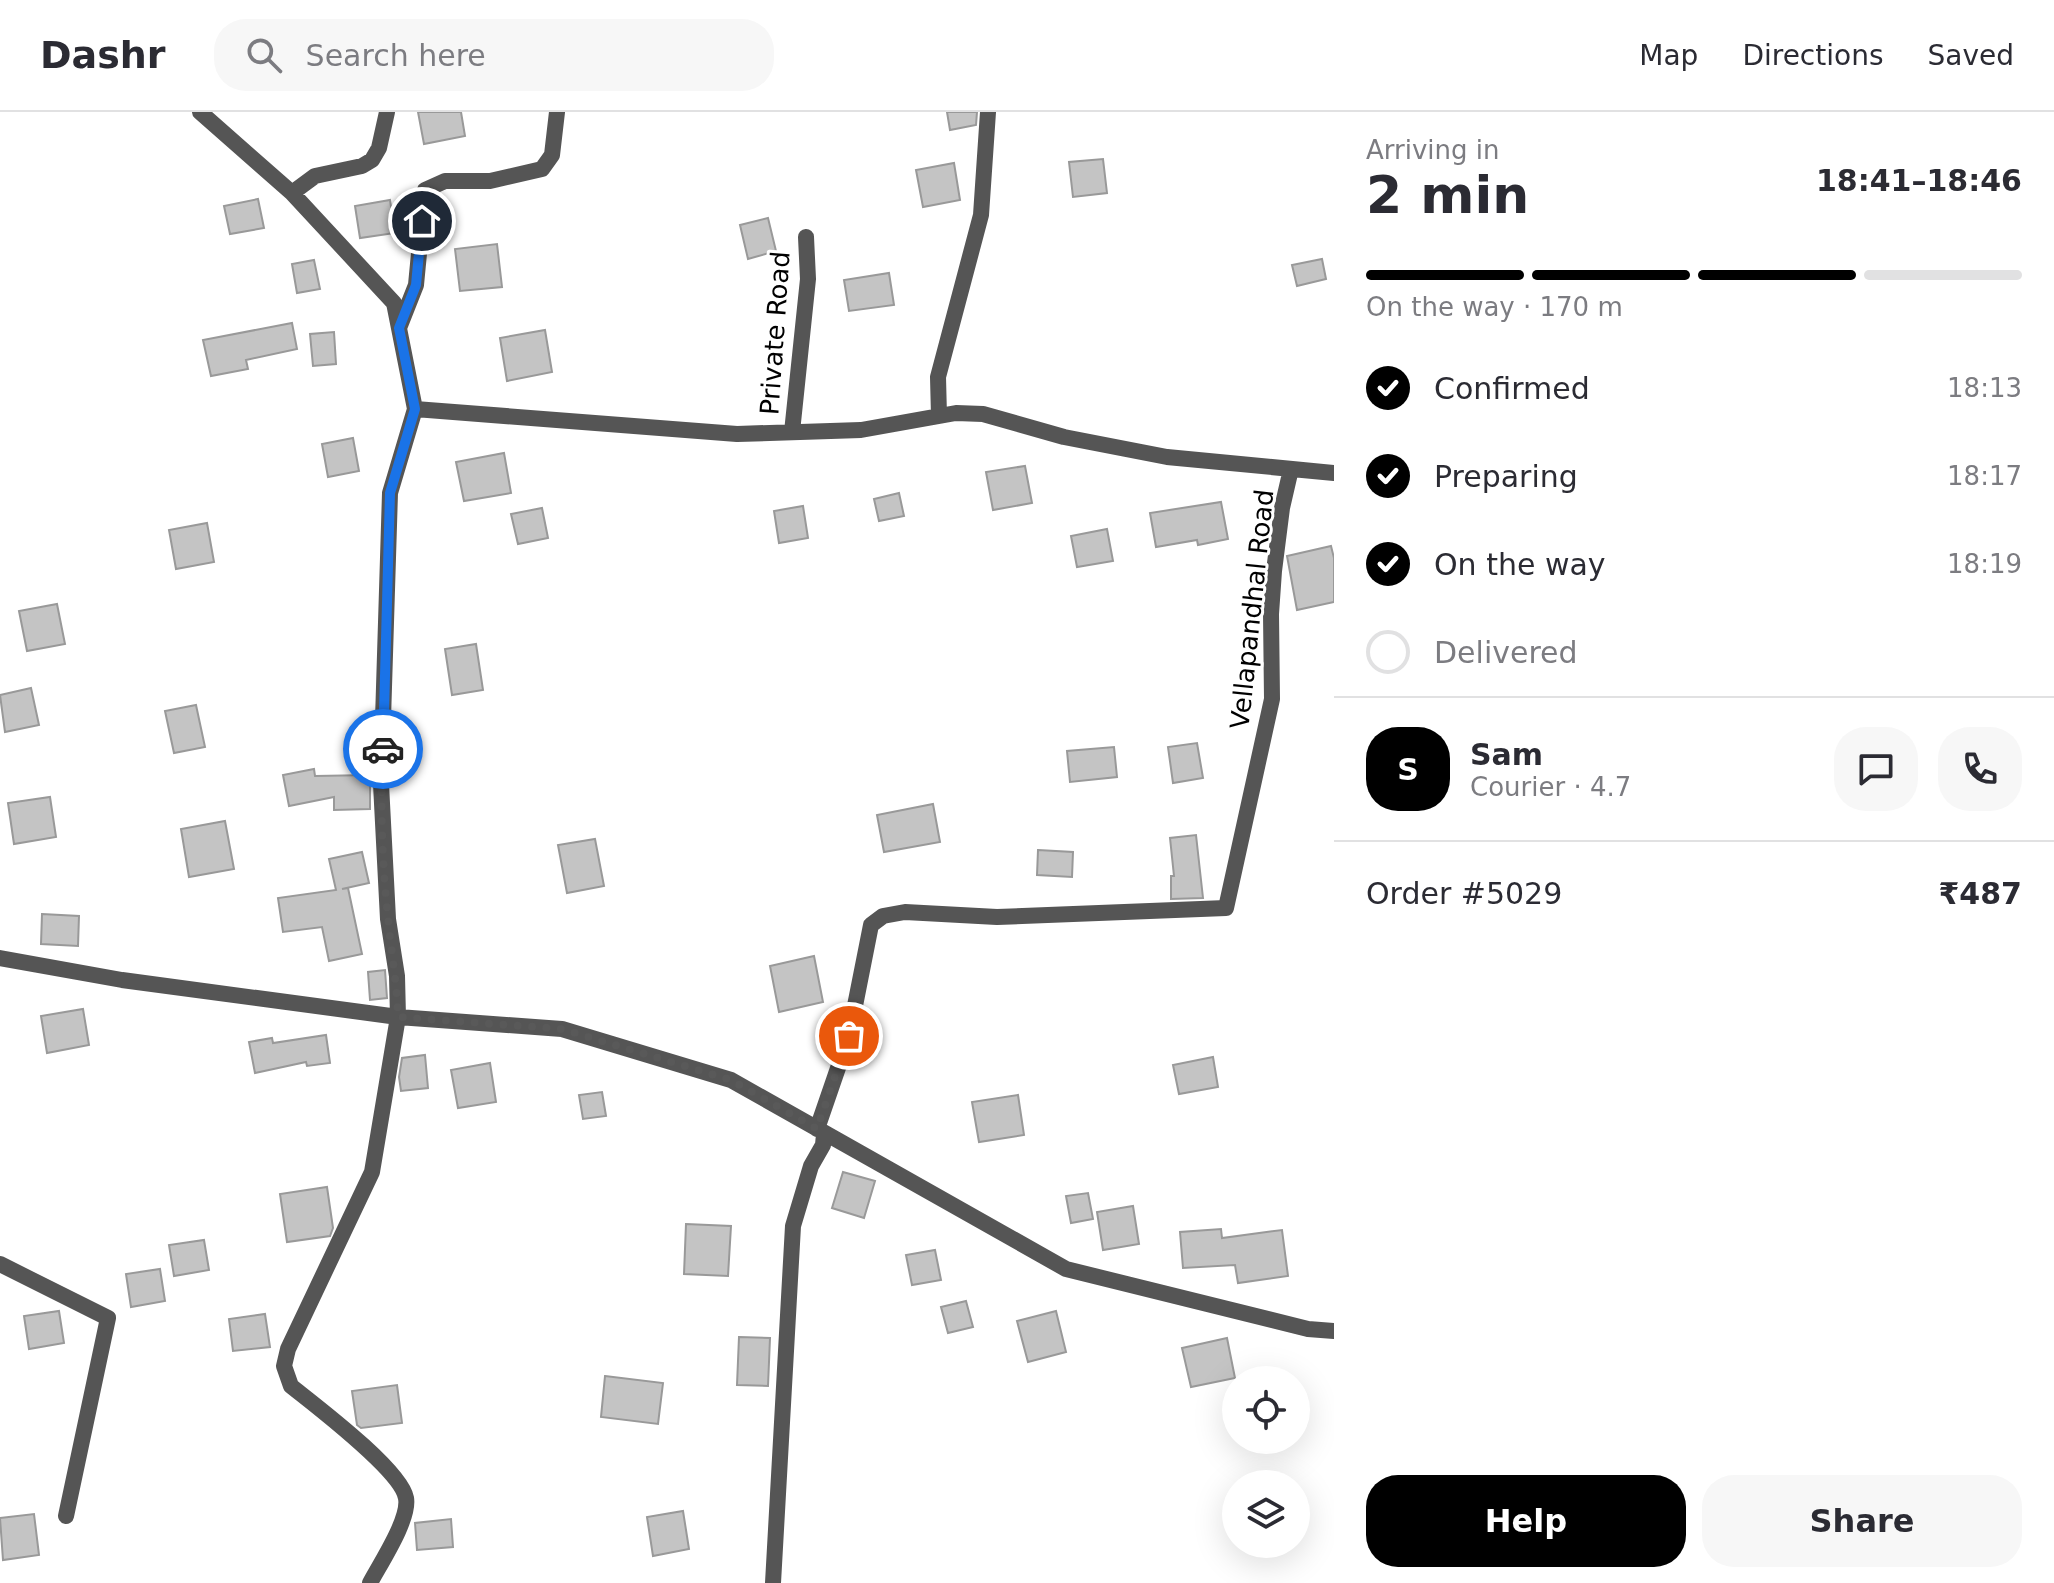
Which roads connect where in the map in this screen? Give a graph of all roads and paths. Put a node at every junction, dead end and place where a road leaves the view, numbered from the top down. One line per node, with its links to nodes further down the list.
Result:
1 (200, 112): 5 (street)
2 (387, 112): 5 (street)
3 (557, 112): 7 (street)
4 (988, 112): 9 (street)
5 (292, 193): 7 (street)
6 (806, 237): 10 (street, Private Road)
7 (399, 328): 8 (street)
8 (415, 409): 10 (street); 14 (street)
9 (939, 416): 10 (street); 11 (street)
10 (792, 432)
11 (1291, 469): 12 (street); 15 (street, Vellapandhal Road)
12 (1334, 473)
13 (0, 958): 14 (street)
14 (398, 1017): 15 (street); 19 (street)
15 (821, 1132): 17 (street); 20 (street)
16 (0, 1264): 18 (street)
17 (1334, 1331)
18 (66, 1516)
19 (370, 1583)
20 (773, 1583)

